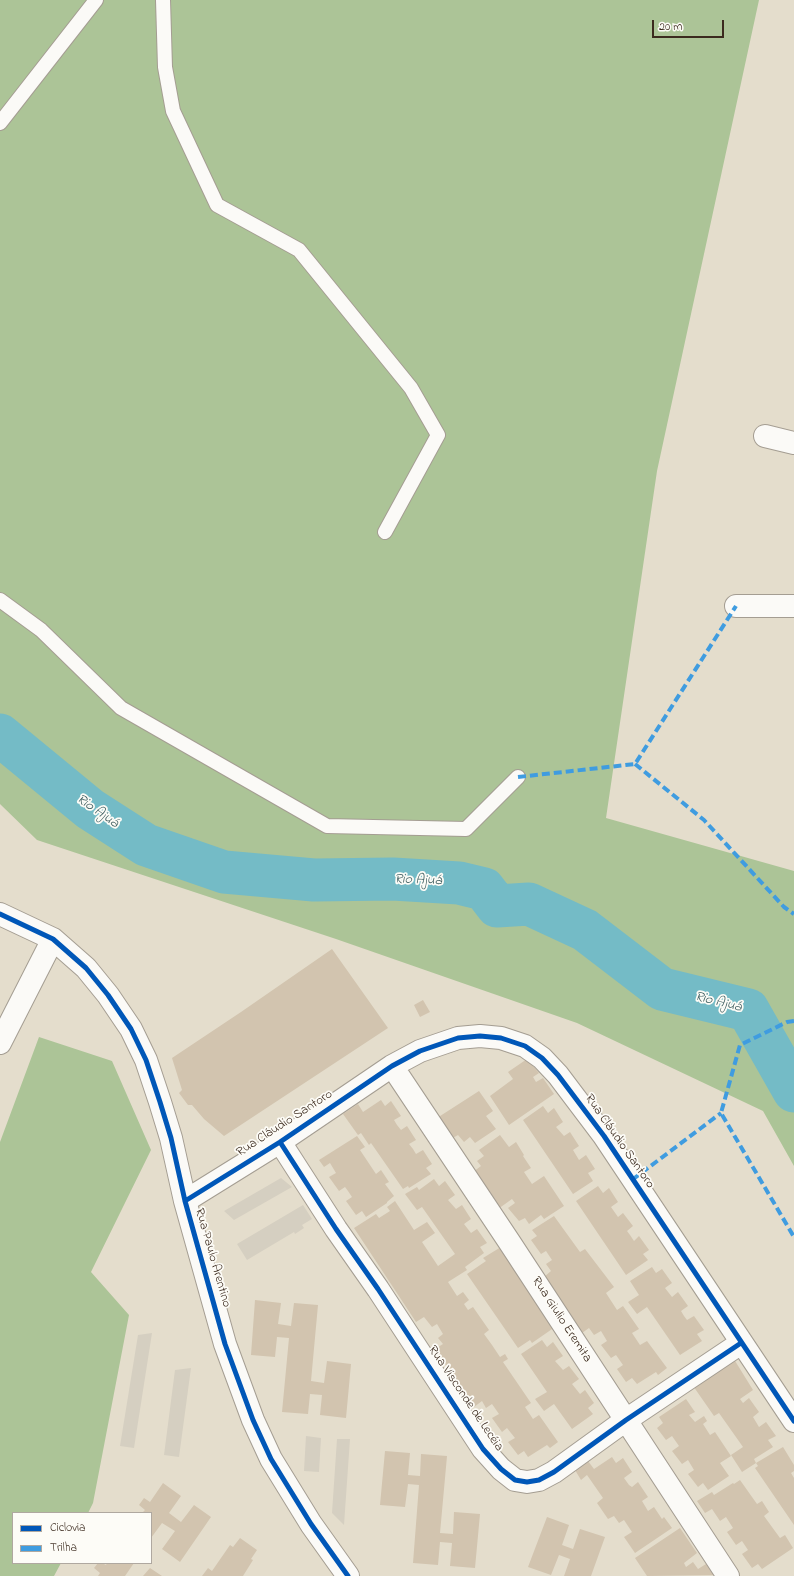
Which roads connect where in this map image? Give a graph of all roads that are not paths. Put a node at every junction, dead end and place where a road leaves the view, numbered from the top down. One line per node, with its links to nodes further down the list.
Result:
1 (96, 0): 3 (lane)
2 (163, 0): 6 (lane)
3 (0, 124)
4 (765, 436): 5 (street)
5 (794, 443)
6 (385, 532)
7 (0, 600): 10 (lane)
8 (736, 606): 9 (street)
9 (794, 606)
10 (518, 777)
11 (0, 914): 12 (street, Rua Paulo Arentino)
12 (53, 939): 13 (street); 16 (street, Rua Paulo Arentino)
13 (0, 1043)
14 (392, 1066): 15 (street, Rua Cláudio Santoro); 17 (street, Rua Cláudio Santoro); 18 (street, Rua Giulio Eremita)
15 (280, 1142): 16 (street, Rua Cláudio Santoro); 18 (street, Rua Visconde de Lecéia)
16 (185, 1201): 20 (street, Rua Paulo Arentino)
17 (741, 1342): 18 (street, Rua Visconde de Lecéia); 19 (street, Rua Cláudio Santoro)
18 (626, 1420): 21 (street, Rua Giulio Eremita)
19 (794, 1421)
20 (348, 1576)
21 (728, 1576)

